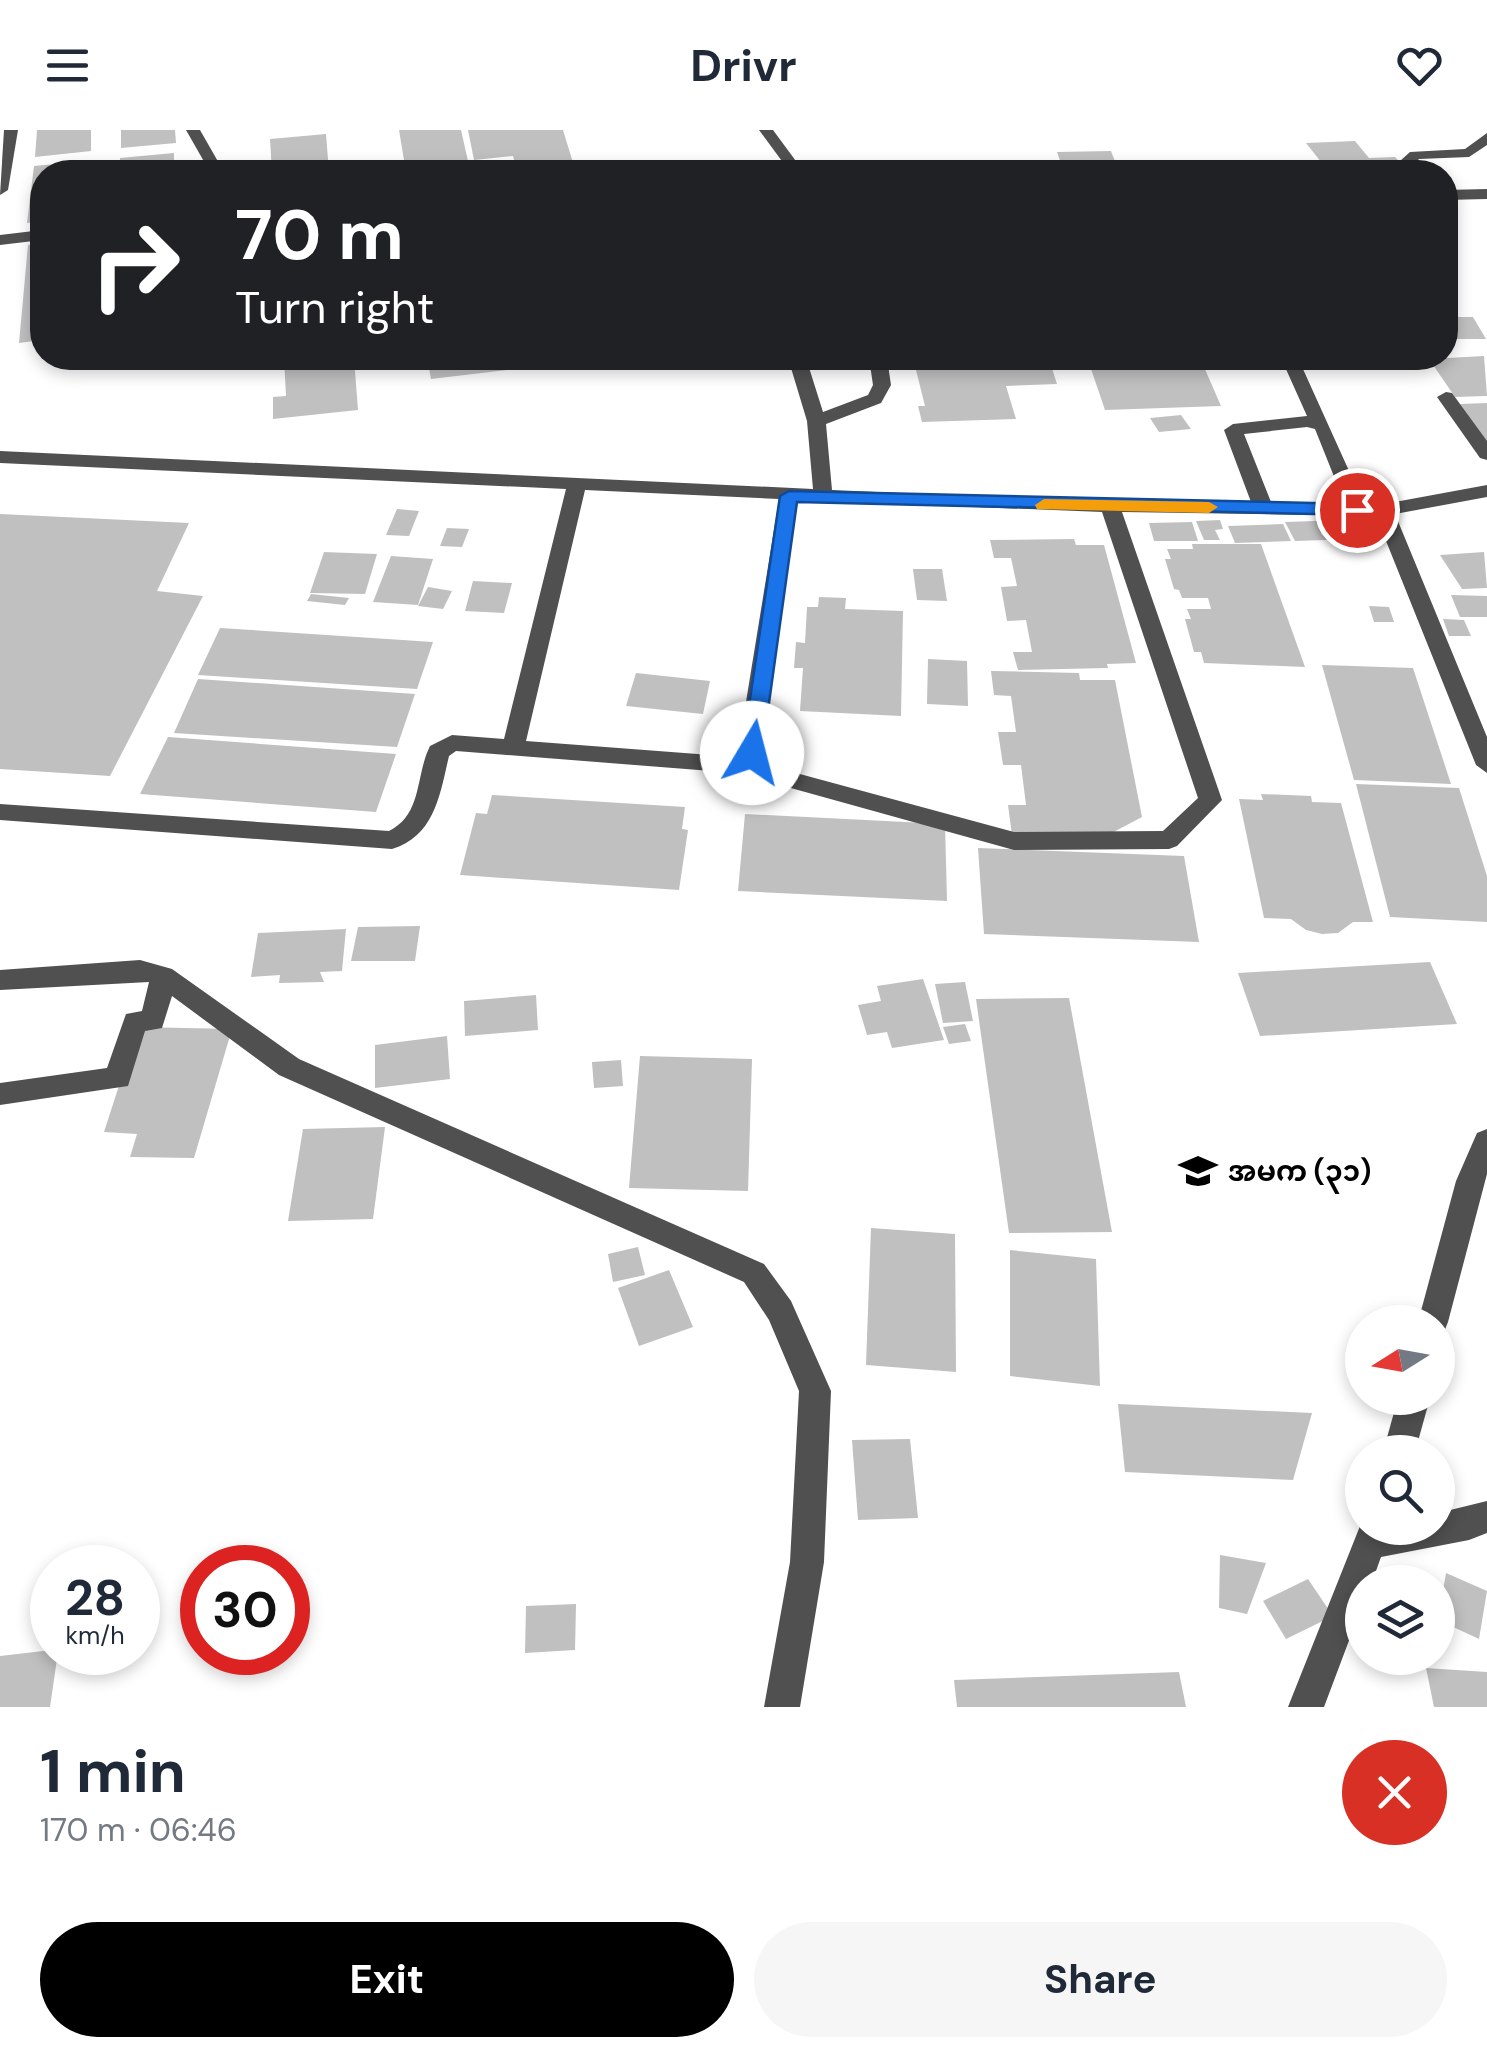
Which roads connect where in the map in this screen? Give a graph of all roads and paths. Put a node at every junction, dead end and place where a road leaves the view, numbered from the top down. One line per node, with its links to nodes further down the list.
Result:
1 (11, 130): 8 (street)
2 (193, 130): 5 (street)
3 (766, 130): 6 (street)
4 (1487, 138): 7 (street)
5 (211, 160)
6 (788, 160)
7 (1409, 160)
8 (0, 190)
9 (1487, 194): 10 (street)
10 (1458, 195)
11 (30, 236): 12 (street)
12 (0, 240)
13 (801, 370): 17 (street)
14 (880, 370): 17 (street)
15 (1295, 370): 18 (street)
16 (1446, 398): 19 (street)
17 (816, 422): 25 (street)
18 (1319, 422): 27 (street); 28 (street)
19 (1487, 454)
20 (7, 457): 21 (street); 22 (street)
21 (0, 480)
22 (576, 486): 24 (street); 30 (street)
23 (1487, 492): 29 (street)
24 (789, 496): 25 (street); 31 (street)
25 (822, 497): 26 (street)
26 (1110, 505): 27 (street); 31 (street)
27 (1263, 508): 28 (street)
28 (1357, 510): 29 (street)
29 (1384, 510): 32 (street)
30 (513, 748): 31 (street); 33 (street)
31 (736, 765)
32 (1487, 765)
33 (0, 812)
34 (163, 976): 35 (street); 36 (street); 42 (street)
35 (0, 980)
36 (0, 1094)
37 (1487, 1141): 38 (street)
38 (1438, 1305)
39 (1487, 1516): 40 (street)
40 (1455, 1526)
41 (1370, 1545): 43 (street)
42 (782, 1707)
43 (1306, 1707)

